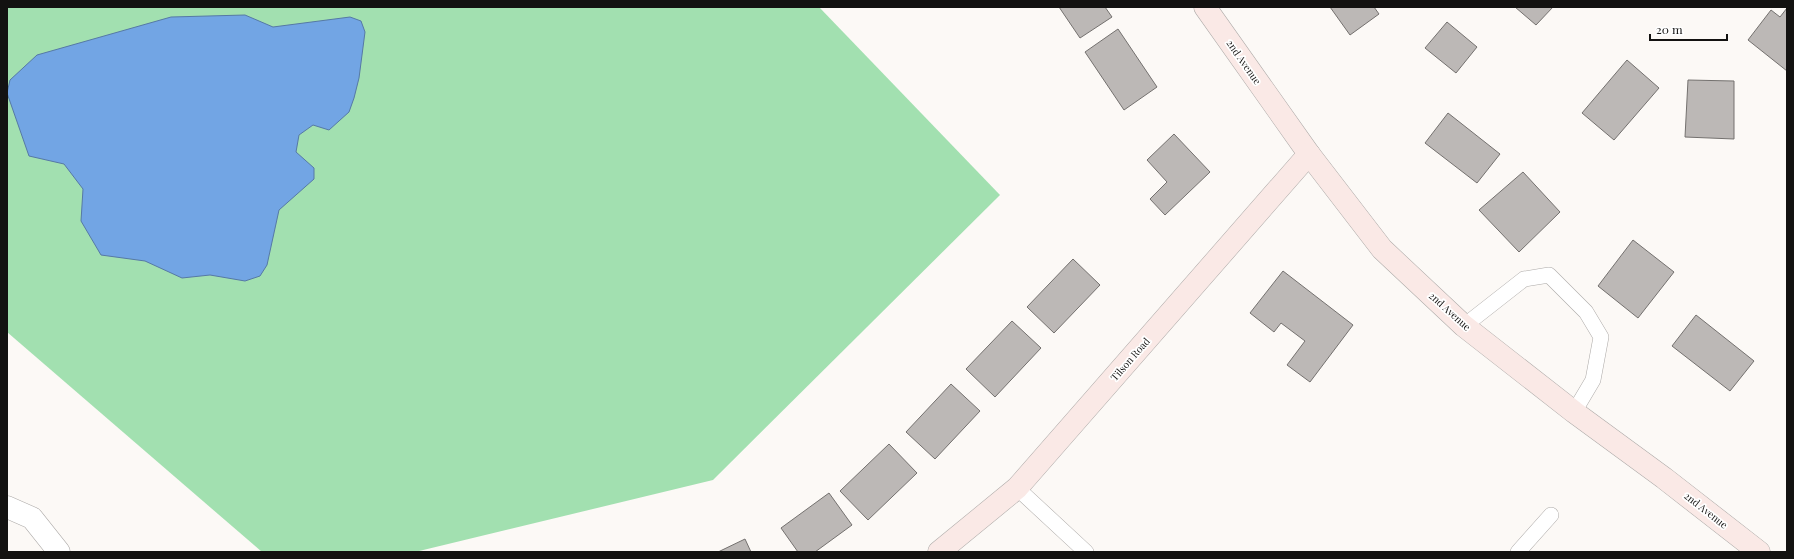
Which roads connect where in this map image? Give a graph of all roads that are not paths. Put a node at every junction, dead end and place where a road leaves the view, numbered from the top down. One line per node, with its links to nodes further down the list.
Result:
1 (1205, 7): 2 (street, 2nd Avenue)
2 (1310, 154): 3 (street, 2nd Avenue); 5 (street, Tilson Road)
3 (1464, 326): 4 (street, 2nd Avenue); 4 (lane)
4 (1574, 412): 12 (street, 2nd Avenue)
5 (1017, 488): 9 (street, Tilson Road); 10 (lane)
6 (7, 507): 8 (street)
7 (1551, 514): 11 (lane)
8 (59, 552)
9 (940, 552)
10 (1086, 552)
11 (1518, 552)
12 (1759, 552)

